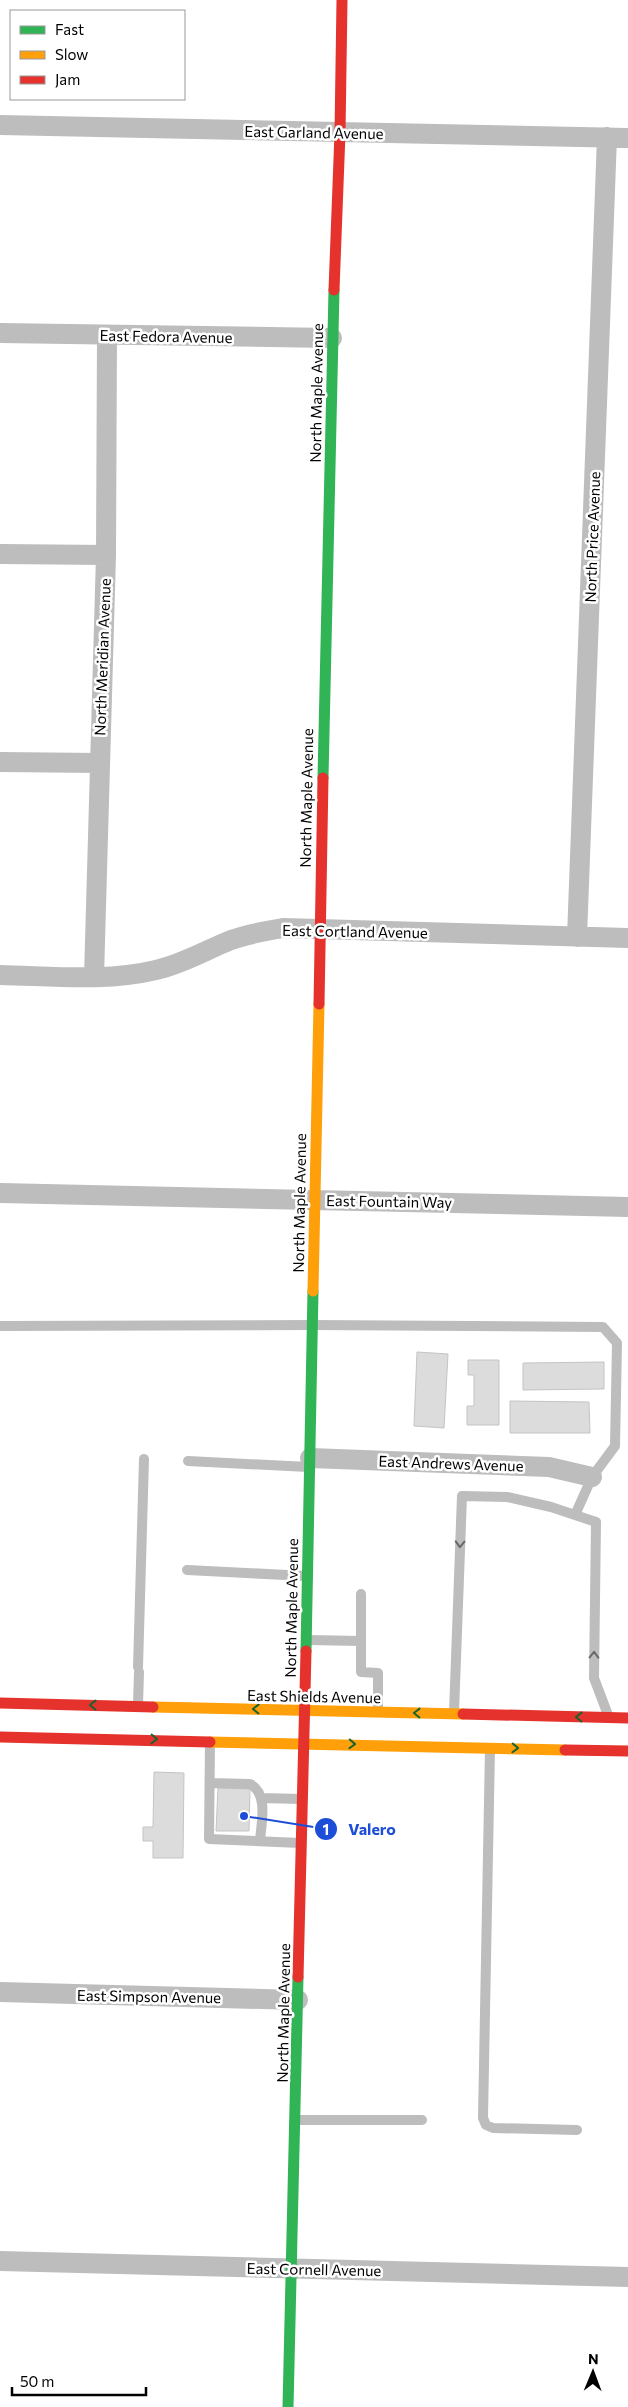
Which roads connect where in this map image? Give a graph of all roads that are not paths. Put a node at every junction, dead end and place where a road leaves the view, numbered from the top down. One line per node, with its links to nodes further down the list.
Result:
1 (342, 0): 3 (street, North Maple Avenue)
2 (0, 125): 3 (street, East Garland Avenue)
3 (340, 132): 4 (street, East Garland Avenue); 8 (street, North Maple Avenue)
4 (607, 137): 5 (street, East Garland Avenue); 14 (street, North Price Avenue)
5 (628, 138)
6 (0, 333): 7 (street, East Fedora Avenue)
7 (107, 336): 8 (street, East Fedora Avenue); 10 (street, North Meridian Avenue)
8 (332, 338): 13 (street, North Maple Avenue)
9 (0, 554): 10 (street)
10 (106, 555): 12 (street, North Meridian Avenue)
11 (0, 762): 12 (street)
12 (99, 763): 17 (street, North Meridian Avenue)
13 (319, 930): 14 (street, East Cortland Avenue); 17 (street, East Cortland Avenue); 19 (street, North Maple Avenue)
14 (577, 937): 15 (street, East Cortland Avenue)
15 (628, 938)
16 (0, 975): 17 (street, East Cortland Avenue)
17 (94, 978)
18 (0, 1193): 19 (street, East Fountain Way)
19 (314, 1199): 20 (street, East Fountain Way); 21 (street, North Maple Avenue)
20 (628, 1207)
21 (312, 1324): 22 (lane); 25 (street, North Maple Avenue); 26 (lane)
22 (0, 1326)
23 (144, 1459): 34 (lane)
24 (188, 1461): 25 (lane)
25 (310, 1462): 26 (street, East Andrews Avenue); 29 (street, North Maple Avenue)
26 (592, 1477): 27 (lane)
27 (575, 1515): 37 (lane, one-way to 37); 38 (lane, one-way to 27)
28 (187, 1570): 29 (lane)
29 (307, 1576): 31 (street, North Maple Avenue)
30 (361, 1594): 32 (lane)
31 (306, 1640): 32 (lane); 35 (street, North Maple Avenue)
32 (361, 1641): 36 (lane)
33 (0, 1703): 34 (street, East Shields Avenue, one-way to 33)
34 (138, 1706): 35 (street, East Shields Avenue, one-way to 34)
35 (304, 1710): 36 (street, East Shields Avenue); 42 (street, North Maple Avenue)
36 (378, 1712): 37 (street, East Shields Avenue, one-way to 36)
37 (454, 1714): 38 (street, East Shields Avenue, one-way to 37)
38 (610, 1718): 39 (street, East Shields Avenue)
39 (628, 1718)
40 (0, 1737): 41 (street, one-way to 41)
41 (210, 1740): 42 (street); 45 (lane)
42 (304, 1742): 43 (street, one-way to 43); 47 (street, North Maple Avenue)
43 (490, 1748): 44 (street, one-way to 44); 54 (lane)
44 (628, 1751)
45 (210, 1783): 46 (lane); 48 (lane)
46 (262, 1798): 47 (lane); 48 (lane)
47 (302, 1799): 49 (street, North Maple Avenue)
48 (260, 1841): 49 (lane)
49 (301, 1843): 51 (street, North Maple Avenue)
50 (0, 1992): 51 (street, East Simpson Avenue)
51 (298, 2000): 52 (street, North Maple Avenue)
52 (295, 2120): 53 (lane); 56 (street, North Maple Avenue)
53 (422, 2120)
54 (577, 2130)
55 (0, 2262): 56 (street, East Cornell Avenue)
56 (291, 2268): 57 (street, East Cornell Avenue); 58 (street, North Maple Avenue)
57 (628, 2277)
58 (288, 2407)

